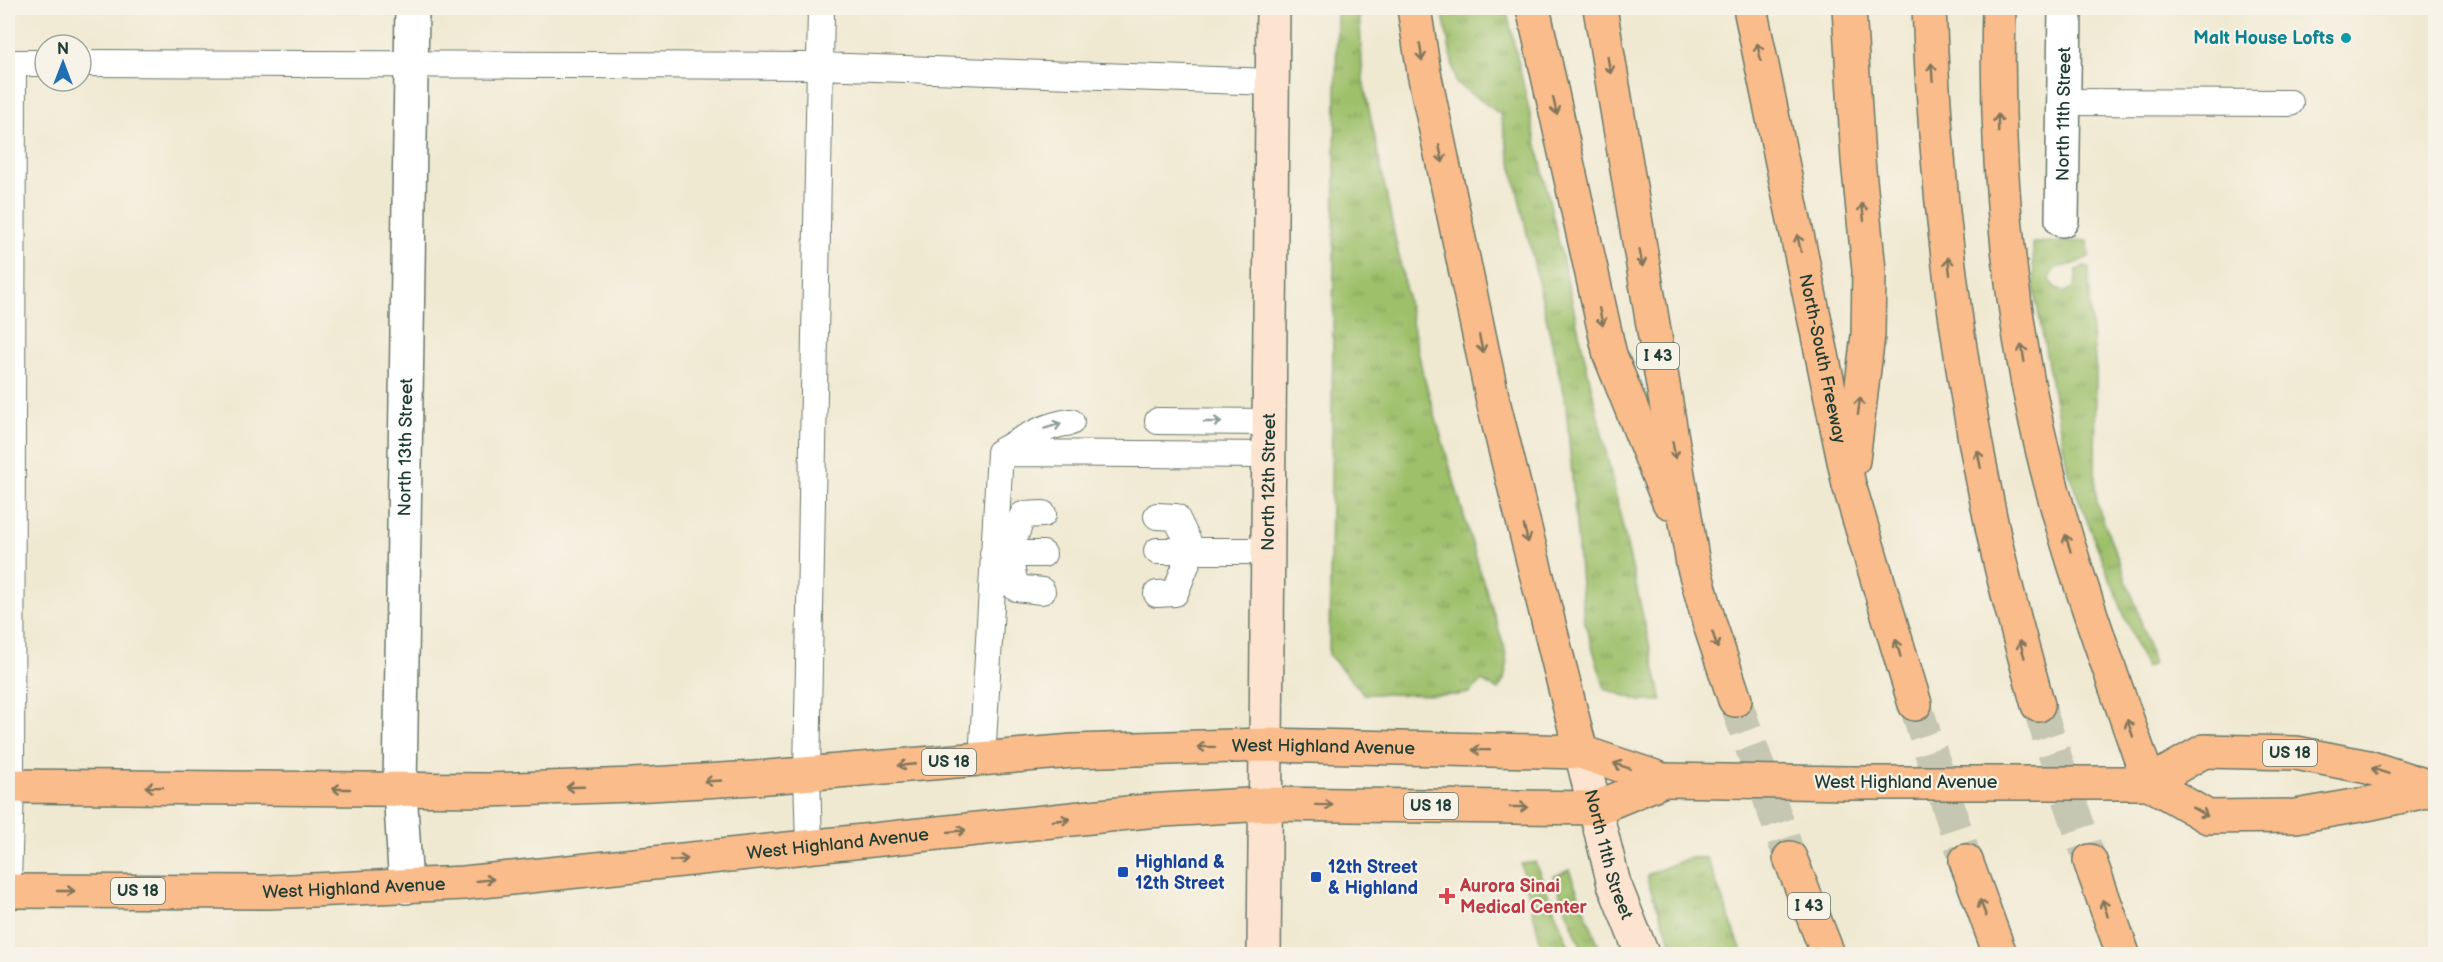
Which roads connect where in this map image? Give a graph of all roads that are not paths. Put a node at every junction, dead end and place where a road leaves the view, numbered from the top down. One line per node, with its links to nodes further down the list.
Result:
1 (412, 8): 15 (street, North 13th Street)
2 (820, 8): 16 (lane)
3 (1273, 8): 17 (street, North 12th Street)
4 (1414, 8): 41 (main road, one-way to 41)
5 (1533, 8): 34 (main road, one-way to 34)
6 (1600, 8): 34 (main road, I 43, one-way to 34)
7 (1750, 8): 26 (main road, North-South Freeway, one-way to 7)
8 (1849, 8): 26 (main road, one-way to 8)
9 (1929, 8): 39 (main road, one-way to 9)
10 (1999, 8): 45 (main road, one-way to 10)
11 (2065, 8): 18 (street, North 11th Street)
12 (10, 63): 13 (lane); 46 (lane)
13 (33, 63)
14 (93, 63): 15 (lane)
15 (411, 66): 16 (lane); 47 (street, North 13th Street)
16 (819, 66): 17 (lane); 43 (lane)
17 (1272, 82): 23 (street, North 12th Street)
18 (2064, 102): 19 (lane); 20 (street, North 11th Street)
19 (2290, 103)
20 (2062, 220)
21 (1158, 421): 23 (lane, one-way to 23)
22 (1071, 422): 24 (lane, one-way to 22)
23 (1268, 422): 25 (street, North 12th Street)
24 (1000, 453): 25 (lane); 32 (lane)
25 (1268, 455): 31 (street, North 12th Street)
26 (1849, 485): 38 (main road, North-South Freeway, one-way to 26)
27 (1043, 514): 32 (lane)
28 (1157, 516): 29 (lane)
29 (1192, 550): 30 (lane); 31 (lane); 36 (lane)
30 (1157, 551)
31 (1266, 551): 40 (street, North 12th Street)
32 (1000, 554): 33 (lane); 35 (lane); 42 (lane)
33 (1043, 554)
34 (1693, 564): 37 (main road, I 43, one-way to 37)
35 (1042, 591)
36 (1157, 594)
37 (1735, 700)
38 (1915, 704)
39 (2038, 705)
40 (1265, 745): 41 (main road, West Highland Avenue / US 18, one-way to 40); 42 (main road, West Highland Avenue / US 18, one-way to 42); 49 (street, North 12th Street)
41 (1581, 752): 44 (main road, West Highland Avenue / US 18, one-way to 41); 50 (street, North 11th Street)
42 (982, 759): 43 (main road, West Highland Avenue / US 18, one-way to 43)
43 (807, 774): 47 (main road, West Highland Avenue / US 18, one-way to 47); 51 (lane)
44 (1664, 780): 45 (main road, West Highland Avenue / US 18, bridge); 50 (main road, West Highland Avenue / US 18)
45 (2149, 783): 48 (main road, West Highland Avenue / US 18, one-way to 48); 48 (main road, West Highland Avenue / US 18, one-way to 45)
46 (9, 786): 47 (main road, West Highland Avenue / US 18, one-way to 46); 55 (lane)
47 (400, 789): 56 (street, North 13th Street)
48 (2436, 789)
49 (1265, 804): 50 (main road, West Highland Avenue / US 18, one-way to 50); 51 (main road, West Highland Avenue / US 18, one-way to 49); 58 (street, North 12th Street)
50 (1596, 808): 59 (street, North 11th Street)
51 (809, 846): 56 (main road, West Highland Avenue / US 18, one-way to 51)
52 (1790, 858): 60 (main road, I 43)
53 (1966, 861): 61 (main road, one-way to 53)
54 (2090, 861): 62 (main road, one-way to 54)
55 (8, 882)
56 (406, 886): 57 (main road, West Highland Avenue / US 18, one-way to 56)
57 (8, 891)
58 (1264, 954)
59 (1642, 954)
60 (1828, 954)
61 (2000, 954)
62 (2123, 954)

